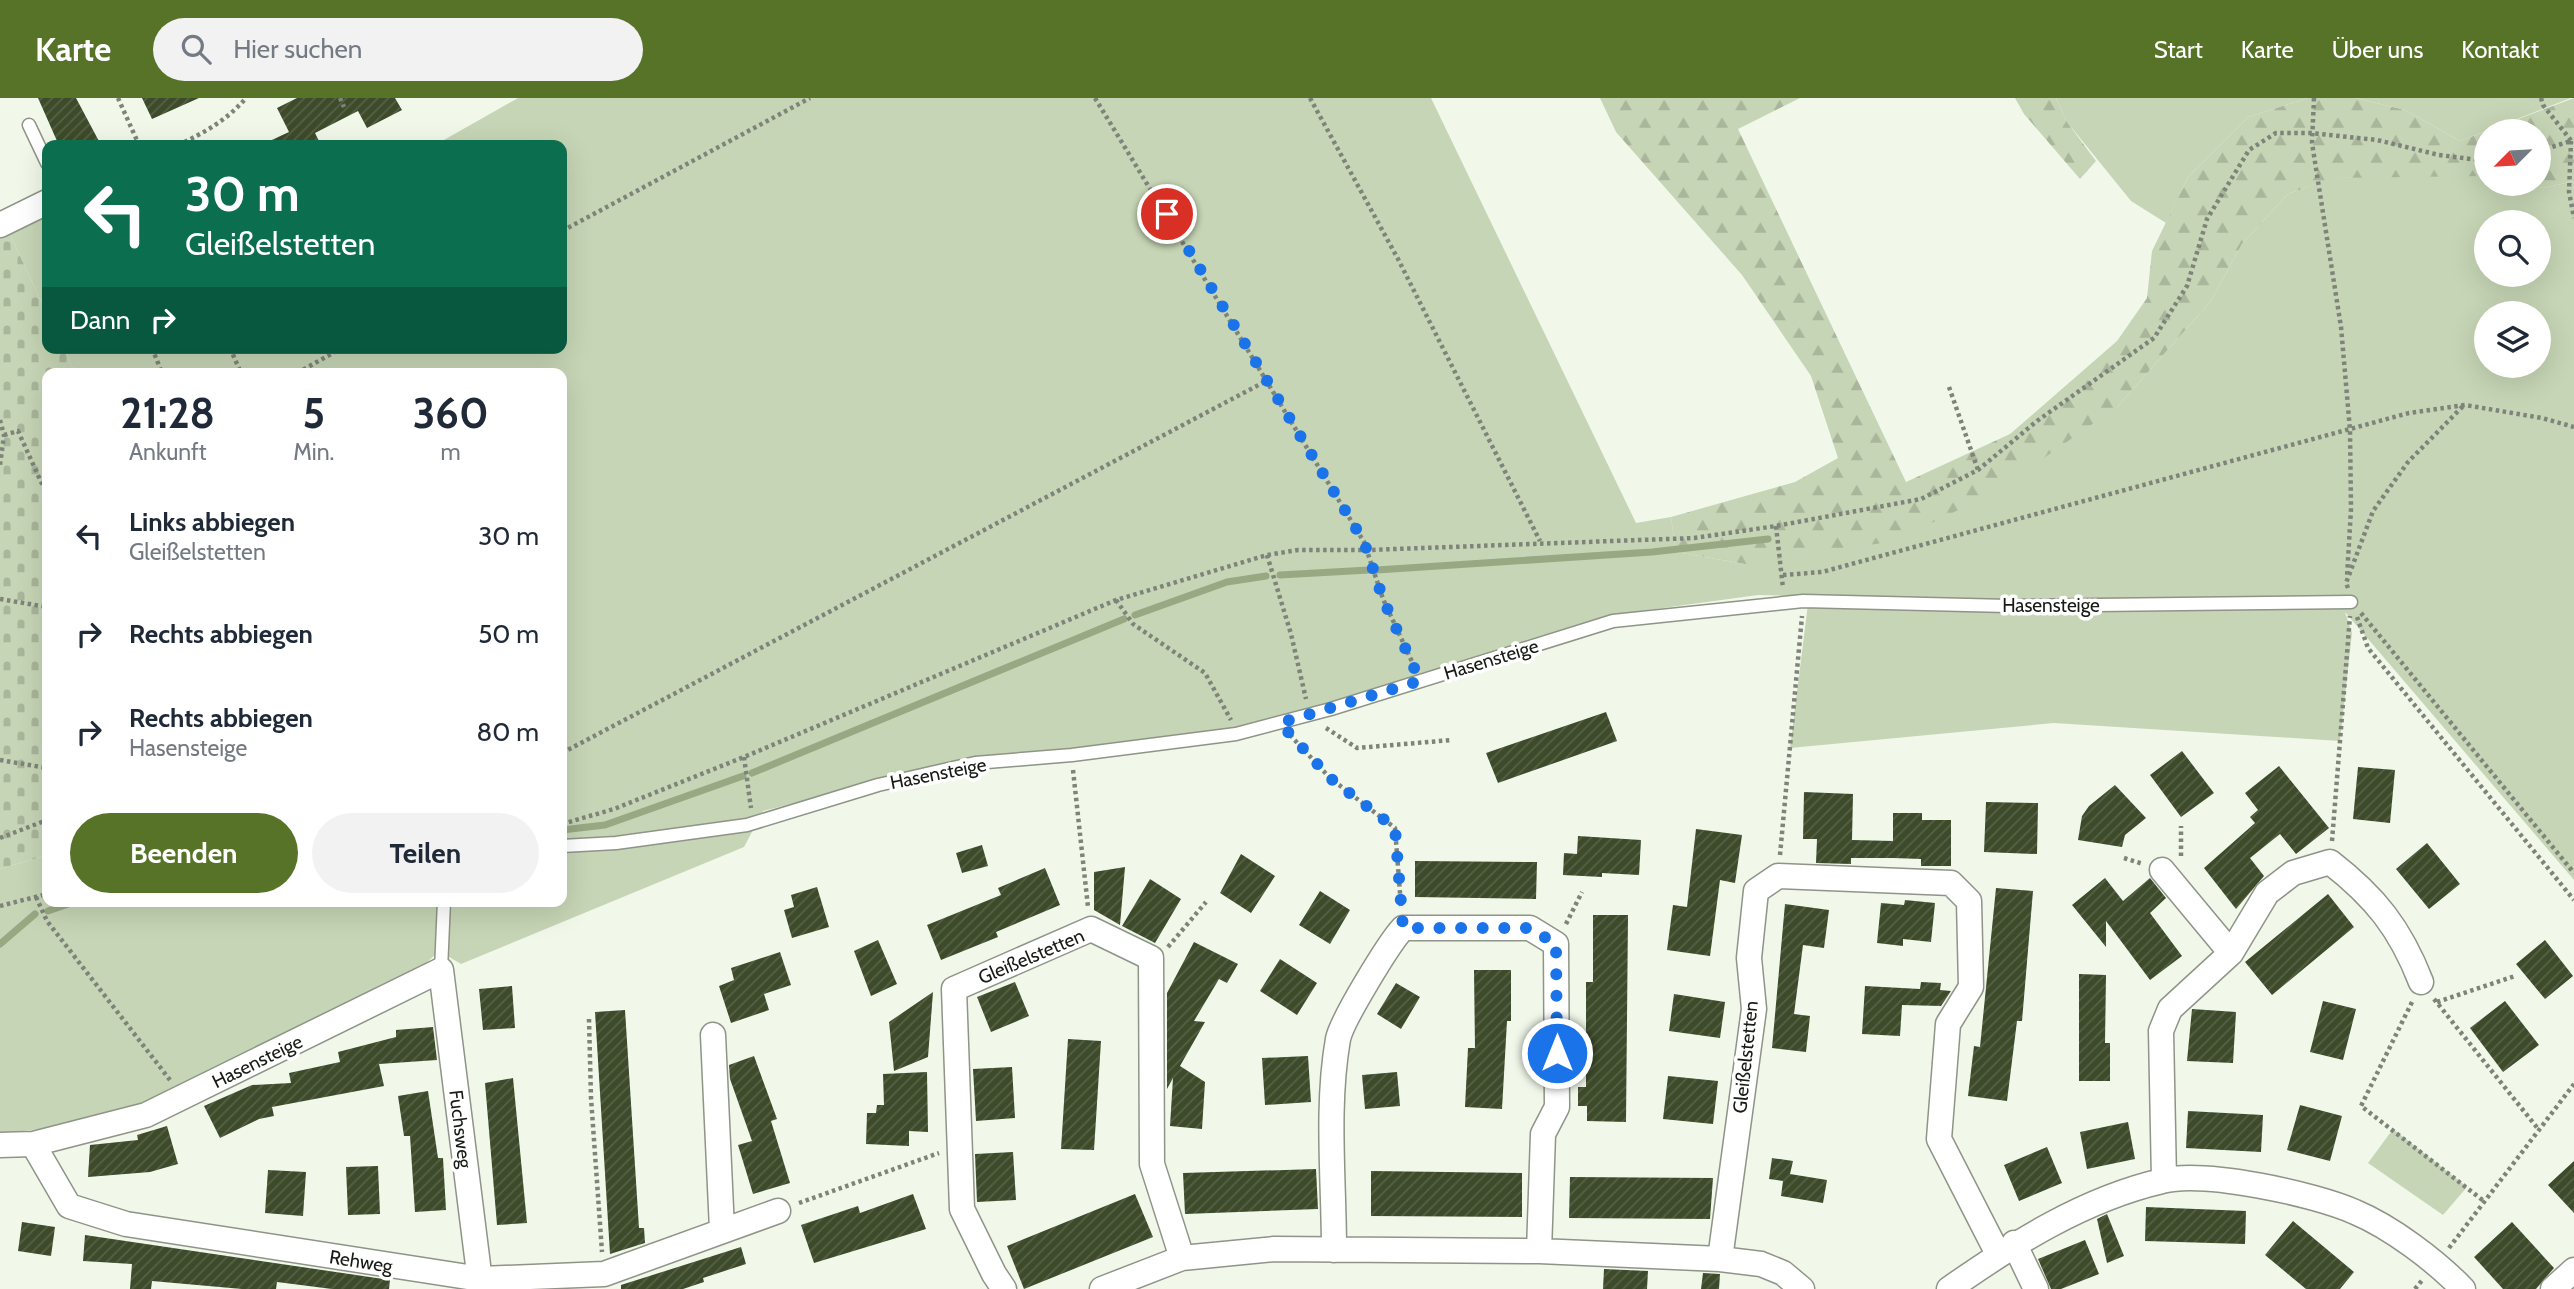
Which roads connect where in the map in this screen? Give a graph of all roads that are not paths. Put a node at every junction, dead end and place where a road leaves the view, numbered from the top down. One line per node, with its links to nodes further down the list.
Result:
1 (29, 125): 2 (lane)
2 (42, 152)
3 (42, 204): 4 (street)
4 (0, 225)
5 (2351, 602): 6 (lane, Hasensteige)
6 (567, 846)
7 (2162, 870): 9 (street)
8 (444, 907): 10 (lane)
9 (2231, 953): 11 (street); 15 (street)
10 (440, 970): 13 (street, Hasensteige); 24 (street, Fuchsweg)
11 (2421, 982)
12 (713, 1035): 17 (street)
13 (33, 1144): 14 (street, Hasensteige); 24 (street, Rehweg)
14 (0, 1145)
15 (2164, 1180): 18 (street); 30 (street)
16 (778, 1210): 17 (street, Rehweg)
17 (722, 1230): 24 (street, Rehweg)
18 (2006, 1249): 22 (street, Gleißelstetten); 28 (street); 29 (street)
19 (1334, 1250): 20 (street); 20 (street); 21 (street)
20 (1539, 1251): 22 (street)
21 (1182, 1258): 25 (street, Gleißelstetten); 26 (street)
22 (1720, 1259): 27 (street)
23 (2574, 1270): 31 (street)
24 (481, 1284)
25 (1004, 1289)
26 (1102, 1289)
27 (1802, 1289)
28 (1949, 1289)
29 (2036, 1289)
30 (2463, 1289)
31 (2553, 1289)

